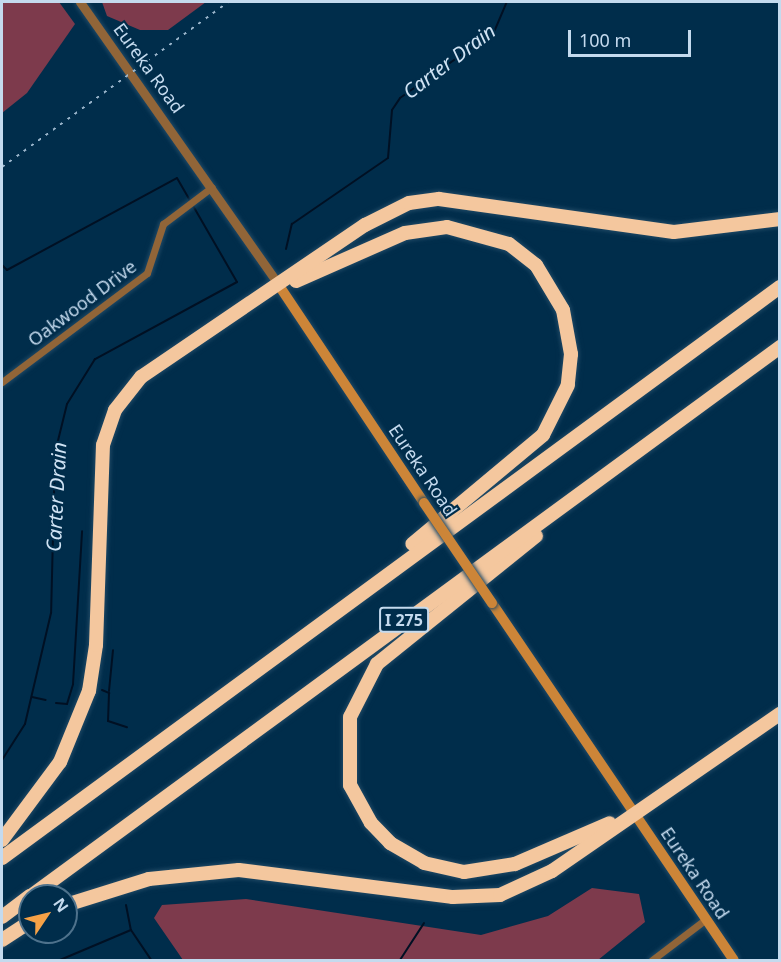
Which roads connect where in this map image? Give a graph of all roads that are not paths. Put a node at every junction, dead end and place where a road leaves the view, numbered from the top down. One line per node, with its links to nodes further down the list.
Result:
1 (80, 2): 2 (street, Eureka Road)
2 (212, 187): 4 (street, Eureka Road); 7 (street, Oakwood Drive)
3 (780, 219): 4 (highway)
4 (280, 287): 9 (highway); 11 (main road, Eureka Road, bridge); 12 (highway)
5 (780, 287): 9 (highway, I 275)
6 (780, 347): 8 (highway, I 275)
7 (2, 382)
8 (605, 476): 11 (highway); 14 (highway, I 275)
9 (310, 630): 13 (highway, I 275)
10 (780, 714): 11 (highway)
11 (634, 813): 15 (highway); 18 (main road, Eureka Road)
12 (2, 840)
13 (2, 858)
14 (46, 884)
15 (78, 901)
16 (18, 905): 17 (highway, I 275)
17 (2, 917)
18 (706, 919): 21 (street); 22 (main road, Eureka Road)
19 (18, 930): 20 (highway)
20 (2, 940)
21 (652, 960)
22 (734, 960)

